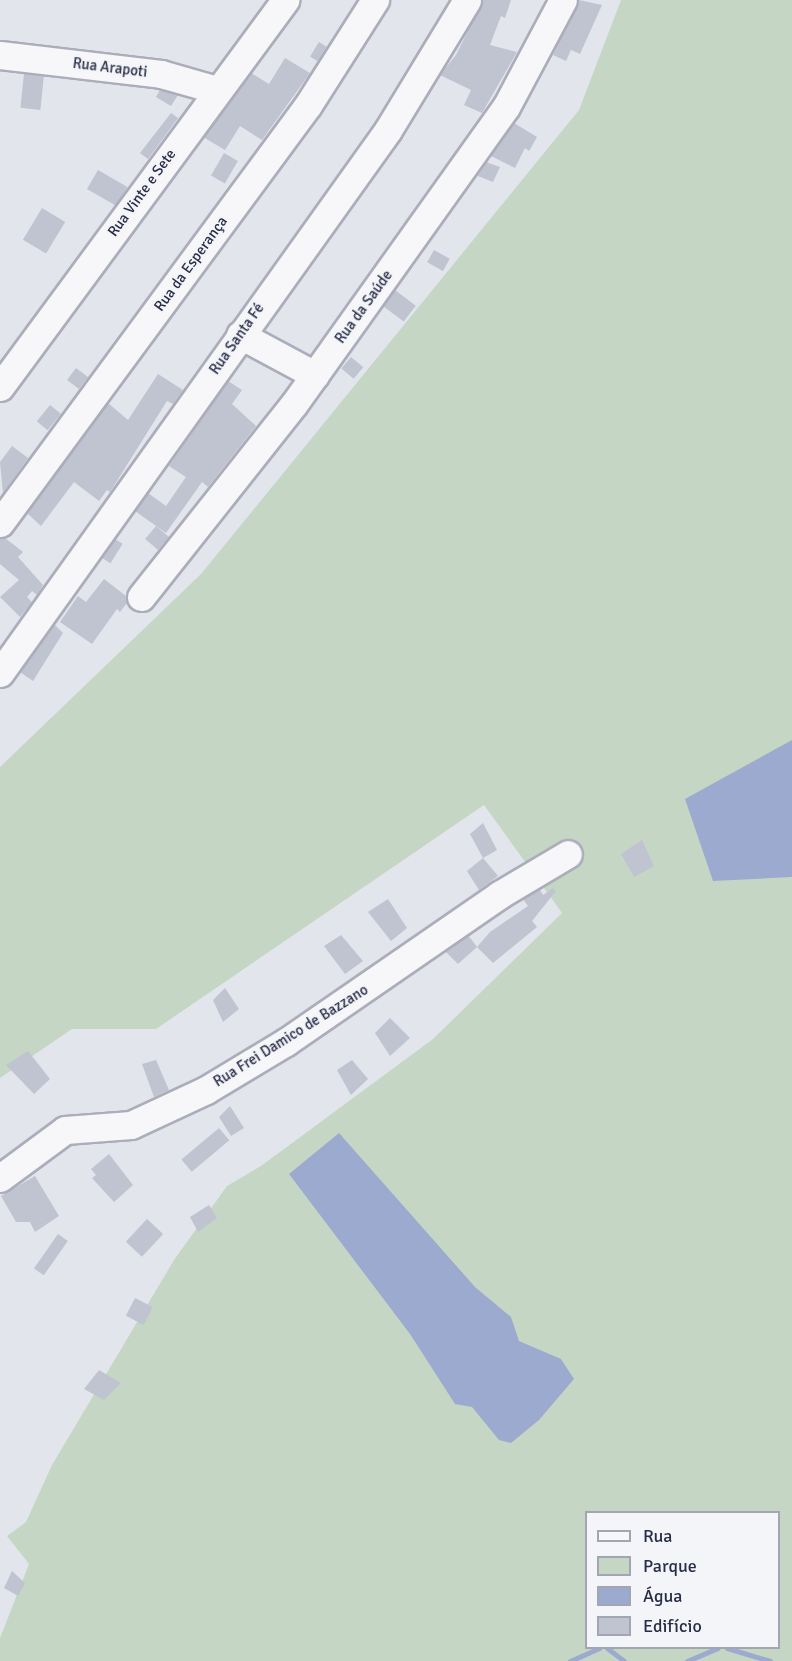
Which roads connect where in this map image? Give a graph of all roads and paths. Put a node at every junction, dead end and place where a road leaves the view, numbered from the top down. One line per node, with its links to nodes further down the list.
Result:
1 (285, 0): 6 (street, Rua Vinte e Sete)
2 (375, 0): 10 (street, Rua da Esperança)
3 (467, 0): 7 (street, Rua Santa Fé)
4 (563, 0): 8 (street, Rua da Saúde)
5 (0, 55): 6 (street, Rua Arapoti)
6 (218, 90): 9 (street, Rua Vinte e Sete)
7 (240, 335): 8 (street); 12 (street, Rua Santa Fé)
8 (315, 375): 11 (street, Rua da Saúde)
9 (0, 387)
10 (0, 523)
11 (141, 597)
12 (0, 673)
13 (568, 854): 14 (street, Rua Frei Damico de Bazzano)
14 (0, 1178)

